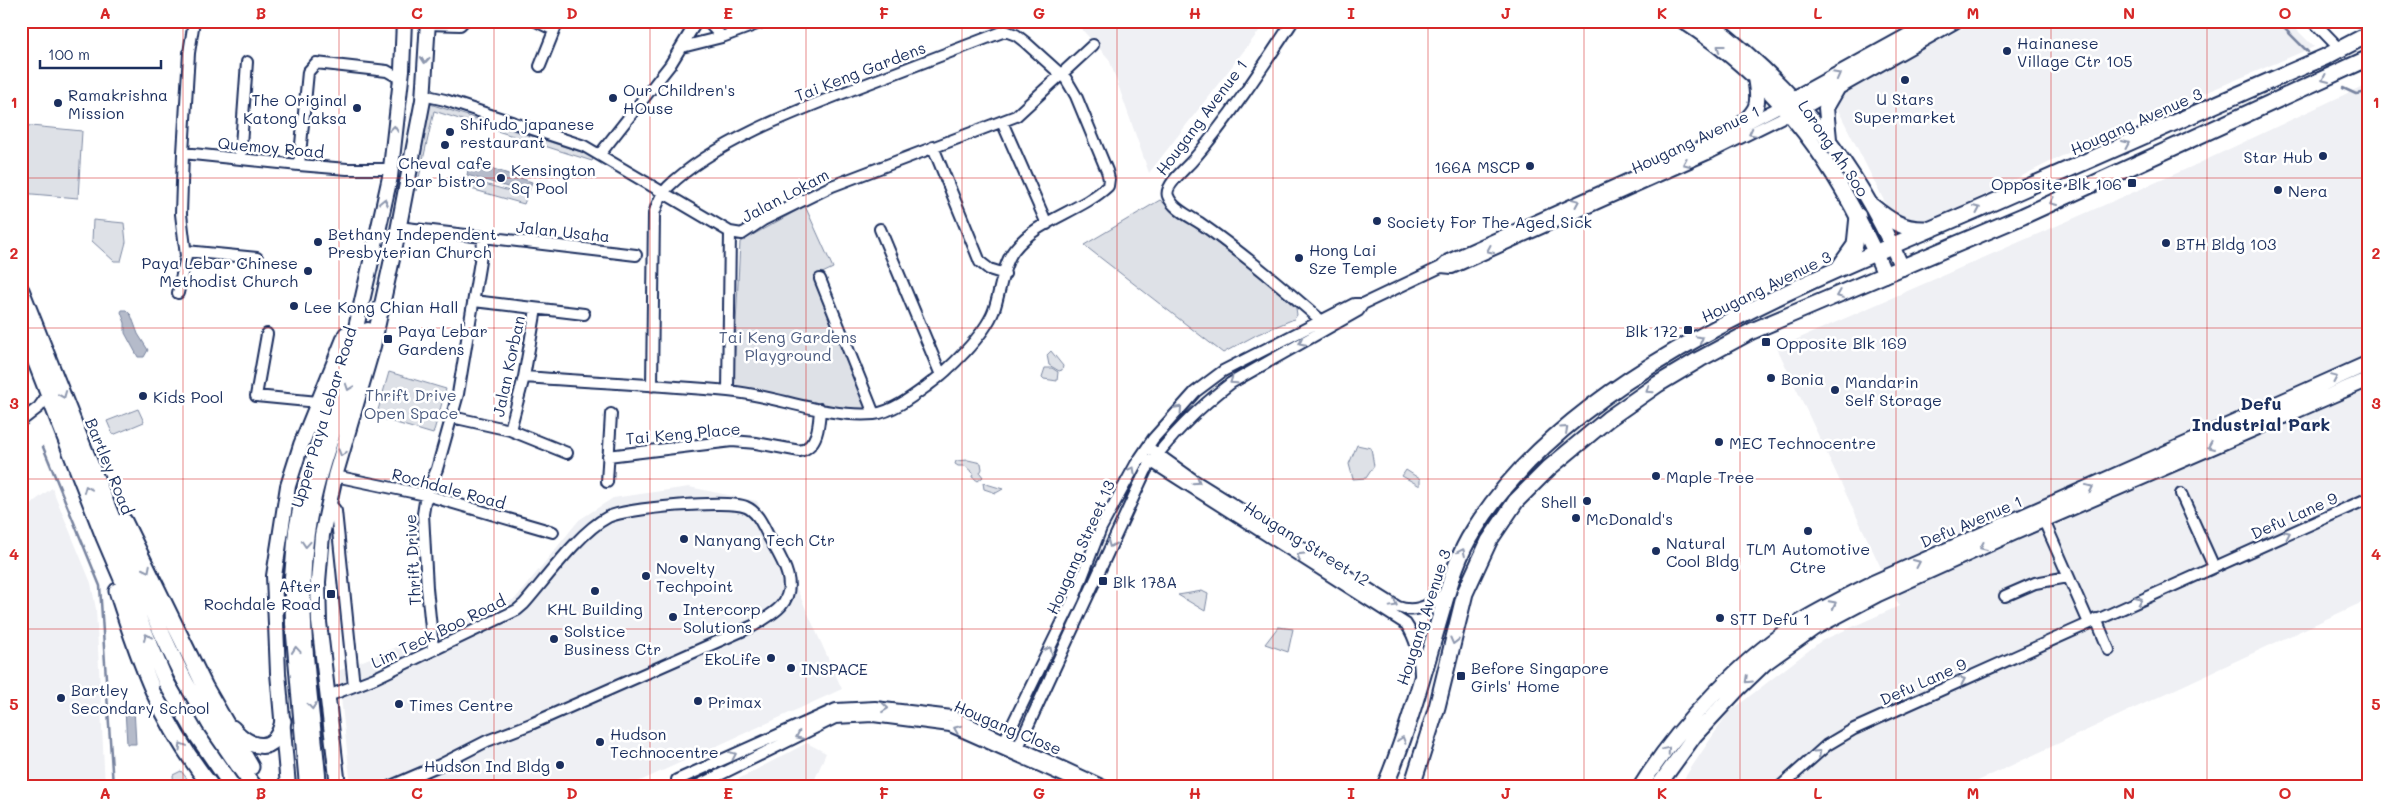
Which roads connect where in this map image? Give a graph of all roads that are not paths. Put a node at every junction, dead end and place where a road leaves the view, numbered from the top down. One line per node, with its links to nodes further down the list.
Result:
1 (194, 21): 34 (street)
2 (404, 21): 26 (main road, Upper Paya Lebar Road)
3 (464, 21): 14 (street)
4 (536, 21): 15 (street)
5 (697, 21): 19 (street)
6 (707, 21): 17 (street)
7 (765, 21): 17 (street)
8 (1293, 21): 67 (street, Hougang Avenue 1)
9 (1683, 21): 25 (main road, Lorong Ah Soo, one-way to 9)
10 (1706, 21): 29 (main road, Lorong Ah Soo)
11 (1935, 21): 29 (main road, Hougang Avenue 1, one-way to 11)
12 (1955, 21): 27 (main road, Hougang Avenue 1)
13 (2313, 21): 20 (street)
14 (428, 22): 28 (main road, Upper Paya Lebar Road, one-way to 28)
15 (556, 26): 23 (street)
16 (2369, 34): 20 (highway, Hougang Avenue 3)
17 (722, 37): 19 (street)
18 (1093, 45): 24 (street, Jalan Lokam)
19 (682, 47): 35 (street)
20 (2341, 50): 44 (highway, Hougang Avenue 3, one-way to 20)
21 (2369, 58): 55 (highway, Hougang Avenue 3, one-way to 55)
22 (247, 62): 36 (street)
23 (540, 66)
24 (1062, 75): 30 (street, Jalan Lokam); 39 (street, Tai Keng Gardens); 42 (street, Tai Keng Gardens)
25 (1754, 78): 29 (main road, Lorong Ah Soo); 31 (main road)
26 (401, 79): 37 (street); 38 (main road, Upper Paya Lebar Road, one-way to 26)
27 (1839, 86): 29 (main road, Hougang Avenue 1); 32 (main road)
28 (423, 95): 35 (street, Jalan Lokam); 43 (main road, Upper Paya Lebar Road)
29 (1792, 106): 31 (street, Hougang Avenue 1); 32 (main road, Lorong Ah Soo); 41 (main road, Lorong Ah Soo); 54 (street, Hougang Avenue 1, one-way to 54)
30 (1002, 122): 33 (street, Jalan Lokam); 42 (street)
31 (1738, 128): 54 (street, Hougang Avenue 1, one-way to 31)
32 (1830, 140): 40 (main road, Lorong Ah Soo)
33 (933, 147): 46 (street, Jalan Lokam); 57 (street)
34 (183, 153): 36 (street, Quemoy Road); 50 (street)
35 (600, 154): 39 (street, Jalan Lokam)
36 (240, 159): 37 (street, Quemoy Road)
37 (299, 165): 38 (street, Quemoy Road)
38 (390, 173): 60 (main road, Upper Paya Lebar Road, one-way to 38)
39 (664, 193): 46 (street, Jalan Lokam); 75 (street, Tai Keng Gardens)
40 (1872, 206): 44 (highway); 49 (main road, Lorong Ah Soo)
41 (1858, 216): 51 (main road, Lorong Ah Soo); 56 (highway)
42 (1047, 224): 57 (street, Tai Keng Gardens)
43 (398, 227): 47 (street, Jalan Usaha); 48 (main road, Upper Paya Lebar Road)
44 (1932, 228): 49 (highway, Hougang Avenue 3)
45 (880, 230): 72 (street)
46 (730, 232): 76 (street)
47 (484, 237): 52 (street, Jalan Usaha); 63 (street, Thrift Drive)
48 (396, 241): 90 (main road, Upper Paya Lebar Road, one-way to 90); 118 (main road, Upper Paya Lebar Road, one-way to 118)
49 (1892, 246): 51 (highway, Hougang Avenue 3); 55 (main road, Lorong Ah Soo)
50 (186, 250): 53 (street); 62 (street)
51 (1875, 253): 56 (highway, Hougang Avenue 3); 58 (main road, Lorong Ah Soo)
52 (636, 255)
53 (257, 258)
54 (1441, 267): 67 (street, Hougang Avenue 1)
55 (1902, 268): 58 (highway, Hougang Avenue 3)
56 (1837, 270): 101 (highway, Hougang Avenue 3, one-way to 56)
57 (1005, 274): 72 (street, Tai Keng Gardens)
58 (1885, 275): 126 (highway, Hougang Avenue 3, one-way to 126)
59 (820, 279): 81 (street)
60 (368, 280): 78 (main road, Upper Paya Lebar Road); 117 (main road, Upper Paya Lebar Road, one-way to 60)
61 (21, 290): 89 (highway, Bartley Road, one-way to 89)
62 (178, 293)
63 (474, 301): 64 (street); 82 (street, Thrift Drive)
64 (536, 309): 65 (street); 73 (street, Jalan Korban)
65 (584, 314)
66 (21, 324): 77 (highway, Bartley Road)
67 (1324, 324): 69 (street, Hougang Street 13); 70 (street, Hougang Street 13, one-way to 70)
68 (267, 334): 78 (street, Upper Paya Lebar Road)
69 (1269, 346): 70 (street); 85 (street, Hougang Street 13, one-way to 69)
70 (1275, 356): 88 (street, Hougang Street 13, one-way to 88)
71 (2369, 363): 96 (main road, Defu Avenue 1, one-way to 71)
72 (941, 375): 81 (street, Tai Keng Gardens)
73 (524, 377): 75 (street, Tai Keng Gardens); 84 (street, Jalan Korban)
74 (2369, 379): 96 (main road, Defu Avenue 1, one-way to 96)
75 (652, 386): 76 (street, Tai Keng Gardens)
76 (728, 391): 79 (street, Tai Keng Gardens)
77 (49, 393): 83 (street); 98 (highway, Bartley Road, one-way to 77)
78 (318, 402): 110 (main road, Upper Paya Lebar Road)
79 (820, 409): 81 (street, Tai Keng Gardens); 87 (street, Tai Keng Place)
80 (611, 414): 87 (street, Tai Keng Place)
81 (874, 414)
82 (452, 417): 84 (street); 93 (street, Thrift Drive)
83 (21, 421)
84 (510, 430): 86 (street)
85 (1144, 450): 88 (street, Hougang Street 12); 111 (street, Hougang Street 13, one-way to 85)
86 (567, 453)
87 (608, 456): 91 (street, Tai Keng Place)
88 (1154, 458): 101 (street, Hougang Street 12, one-way to 101); 106 (street, Hougang Street 12, one-way to 88); 112 (street, Hougang Street 13, one-way to 112)
89 (95, 476): 109 (highway, one-way to 109); 113 (highway, Bartley Road)
90 (335, 476): 93 (street, Rochdale Road); 95 (main road, Upper Paya Lebar Road)
91 (608, 482)
92 (2181, 494): 99 (street)
93 (426, 495): 97 (street, Rochdale Road); 104 (street, Thrift Drive)
94 (2369, 498): 99 (street, Defu Lane 9, one-way to 94)
95 (329, 502): 107 (street, Upper Paya Lebar Road); 108 (main road, Upper Paya Lebar Road)
96 (2045, 515): 100 (street); 103 (street); 127 (main road, Defu Avenue 1, one-way to 96); 128 (main road, Defu Avenue 1, one-way to 128)
97 (553, 532)
98 (104, 537): 114 (highway, one-way to 98); 115 (highway, Bartley Road, one-way to 98, bridge)
99 (2214, 567): 103 (street, Defu Lane 9, one-way to 99)
100 (2068, 577): 102 (street); 103 (street)
101 (1449, 588): 106 (highway, Hougang Avenue 3)
102 (2005, 596)
103 (2093, 621): 105 (street); 129 (street, Defu Lane 9, one-way to 103)
104 (433, 648): 107 (street, Lim Teck Boo Road); 120 (street, Lim Teck Boo Road)
105 (2109, 650)
106 (1420, 682): 125 (highway, Hougang Avenue 3, one-way to 106)
107 (354, 686): 108 (street, Lim Teck Boo Road)
108 (328, 696): 119 (main road, Upper Paya Lebar Road)
109 (221, 716): 110 (highway); 113 (highway)
110 (283, 721): 116 (main road, Upper Paya Lebar Road)
111 (1004, 744): 112 (street, Hougang Close); 121 (street, Hougang Close, one-way to 111); 122 (street, Hougang Close, one-way to 122)
112 (1017, 750): 123 (street, Hougang Close); 124 (street, Hougang Close)
113 (260, 784)
114 (211, 786)
115 (232, 786)
116 (288, 786)
117 (307, 786)
118 (319, 786)
119 (338, 786)
120 (390, 786)
121 (677, 786)
122 (697, 786)
123 (1086, 786)
124 (1104, 786)
125 (1384, 786)
126 (1412, 786)
127 (1641, 786)
128 (1658, 786)
129 (1782, 786)

